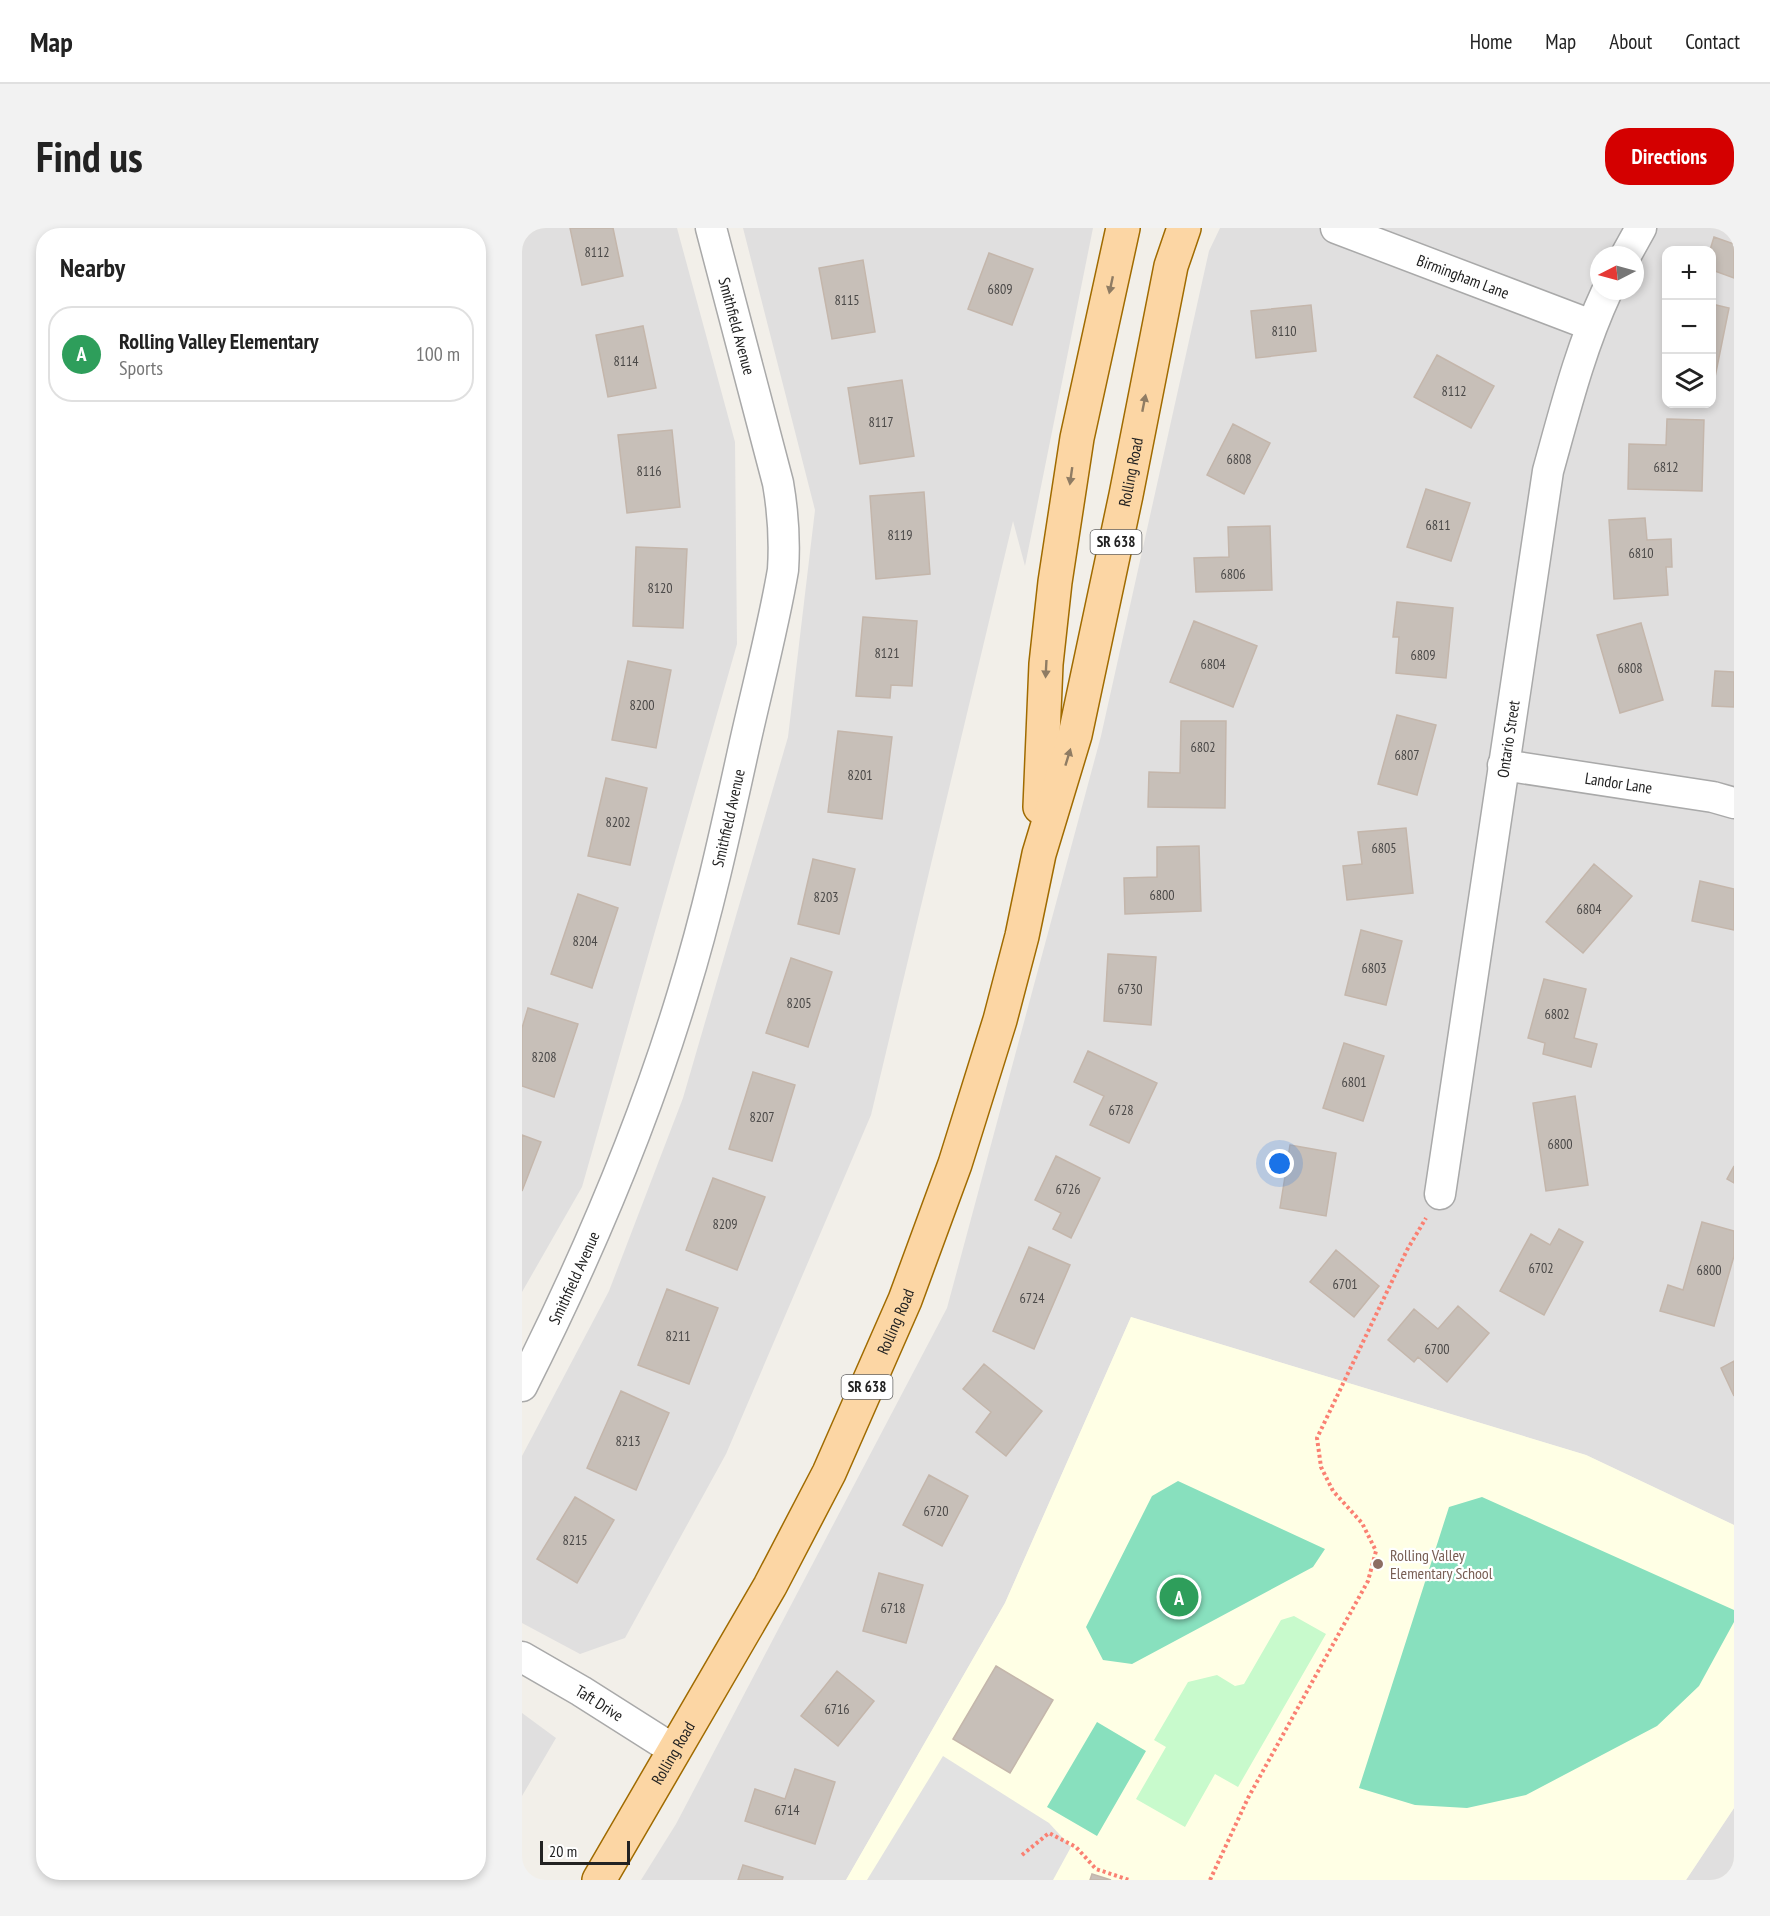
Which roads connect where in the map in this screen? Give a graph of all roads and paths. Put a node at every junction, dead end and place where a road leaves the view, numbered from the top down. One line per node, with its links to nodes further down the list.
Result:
1 (711, 228): 13 (street, Smithfield Avenue)
2 (1123, 228): 11 (main road, Rolling Road / SR 638, one-way to 11)
3 (1184, 228): 11 (main road, Rolling Road / SR 638, one-way to 3)
4 (1336, 228): 8 (street, Birmingham Lane)
5 (1641, 228): 6 (street)
6 (1631, 246)
7 (1603, 300): 8 (street, Ontario Street)
8 (1591, 325): 9 (street, Ontario Street)
9 (1503, 765): 10 (street, Landor Lane); 12 (street, Ontario Street)
10 (1734, 803)
11 (1039, 854): 15 (main road, Rolling Road / SR 638)
12 (1440, 1194): 19 (path)
13 (522, 1386)
14 (522, 1657): 15 (street, Taft Drive)
15 (675, 1750): 17 (main road, Rolling Road / SR 638)
16 (1023, 1856): 18 (path)
17 (598, 1880)
18 (1129, 1880)
19 (1210, 1880)

